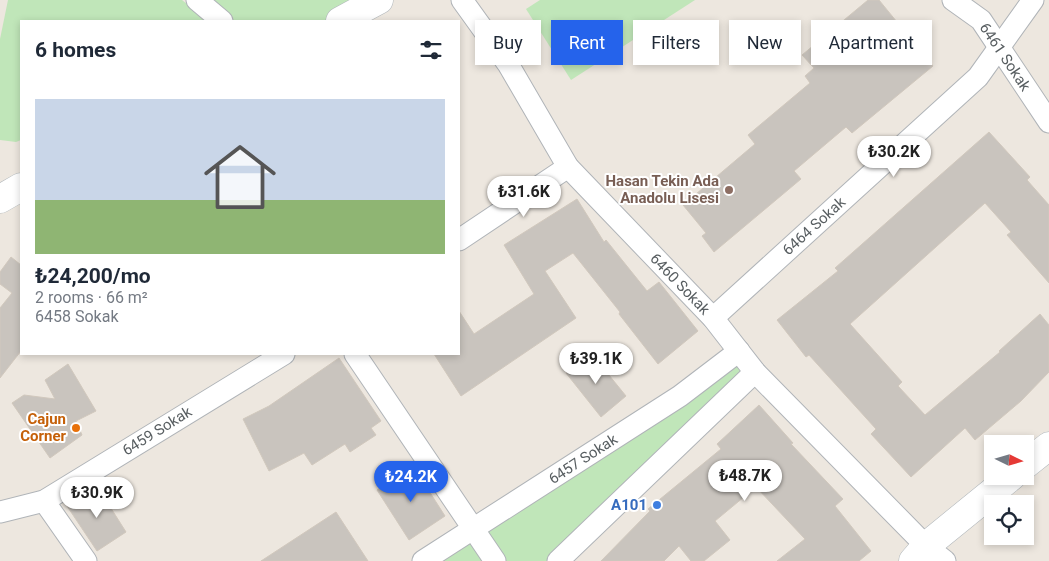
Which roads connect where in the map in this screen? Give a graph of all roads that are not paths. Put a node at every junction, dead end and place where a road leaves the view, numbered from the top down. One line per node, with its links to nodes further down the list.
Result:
1 (197, 0): 6 (street)
2 (379, 0): 7 (street)
3 (462, 0): 10 (street, 6460 Sokak)
4 (953, 0): 8 (street, 6461 Sokak)
5 (1033, 0): 8 (street, 6464 Sokak)
6 (221, 20)
7 (342, 20)
8 (1000, 47): 9 (street, 6461 Sokak); 14 (street, 6464 Sokak)
9 (1049, 122)
10 (568, 167): 13 (street); 14 (street, 6460 Sokak)
11 (20, 188): 12 (street)
12 (0, 198)
13 (460, 239)
14 (713, 318): 15 (street, 6460 Sokak)
15 (739, 351): 18 (street, 6460 Sokak); 24 (street, 6457 Sokak)
16 (282, 355): 22 (street, 6459 Sokak)
17 (356, 355): 24 (street)
18 (755, 372): 25 (street, 6460 Sokak); 29 (street)
19 (1049, 446): 20 (street)
20 (1034, 458)
21 (1003, 485): 25 (street)
22 (44, 500): 23 (street, 6459 Sokak); 26 (street)
23 (0, 512)
24 (473, 529): 27 (street, 6457 Sokak); 28 (street)
25 (928, 556)
26 (86, 561)
27 (423, 561)
28 (496, 561)
29 (558, 561)

